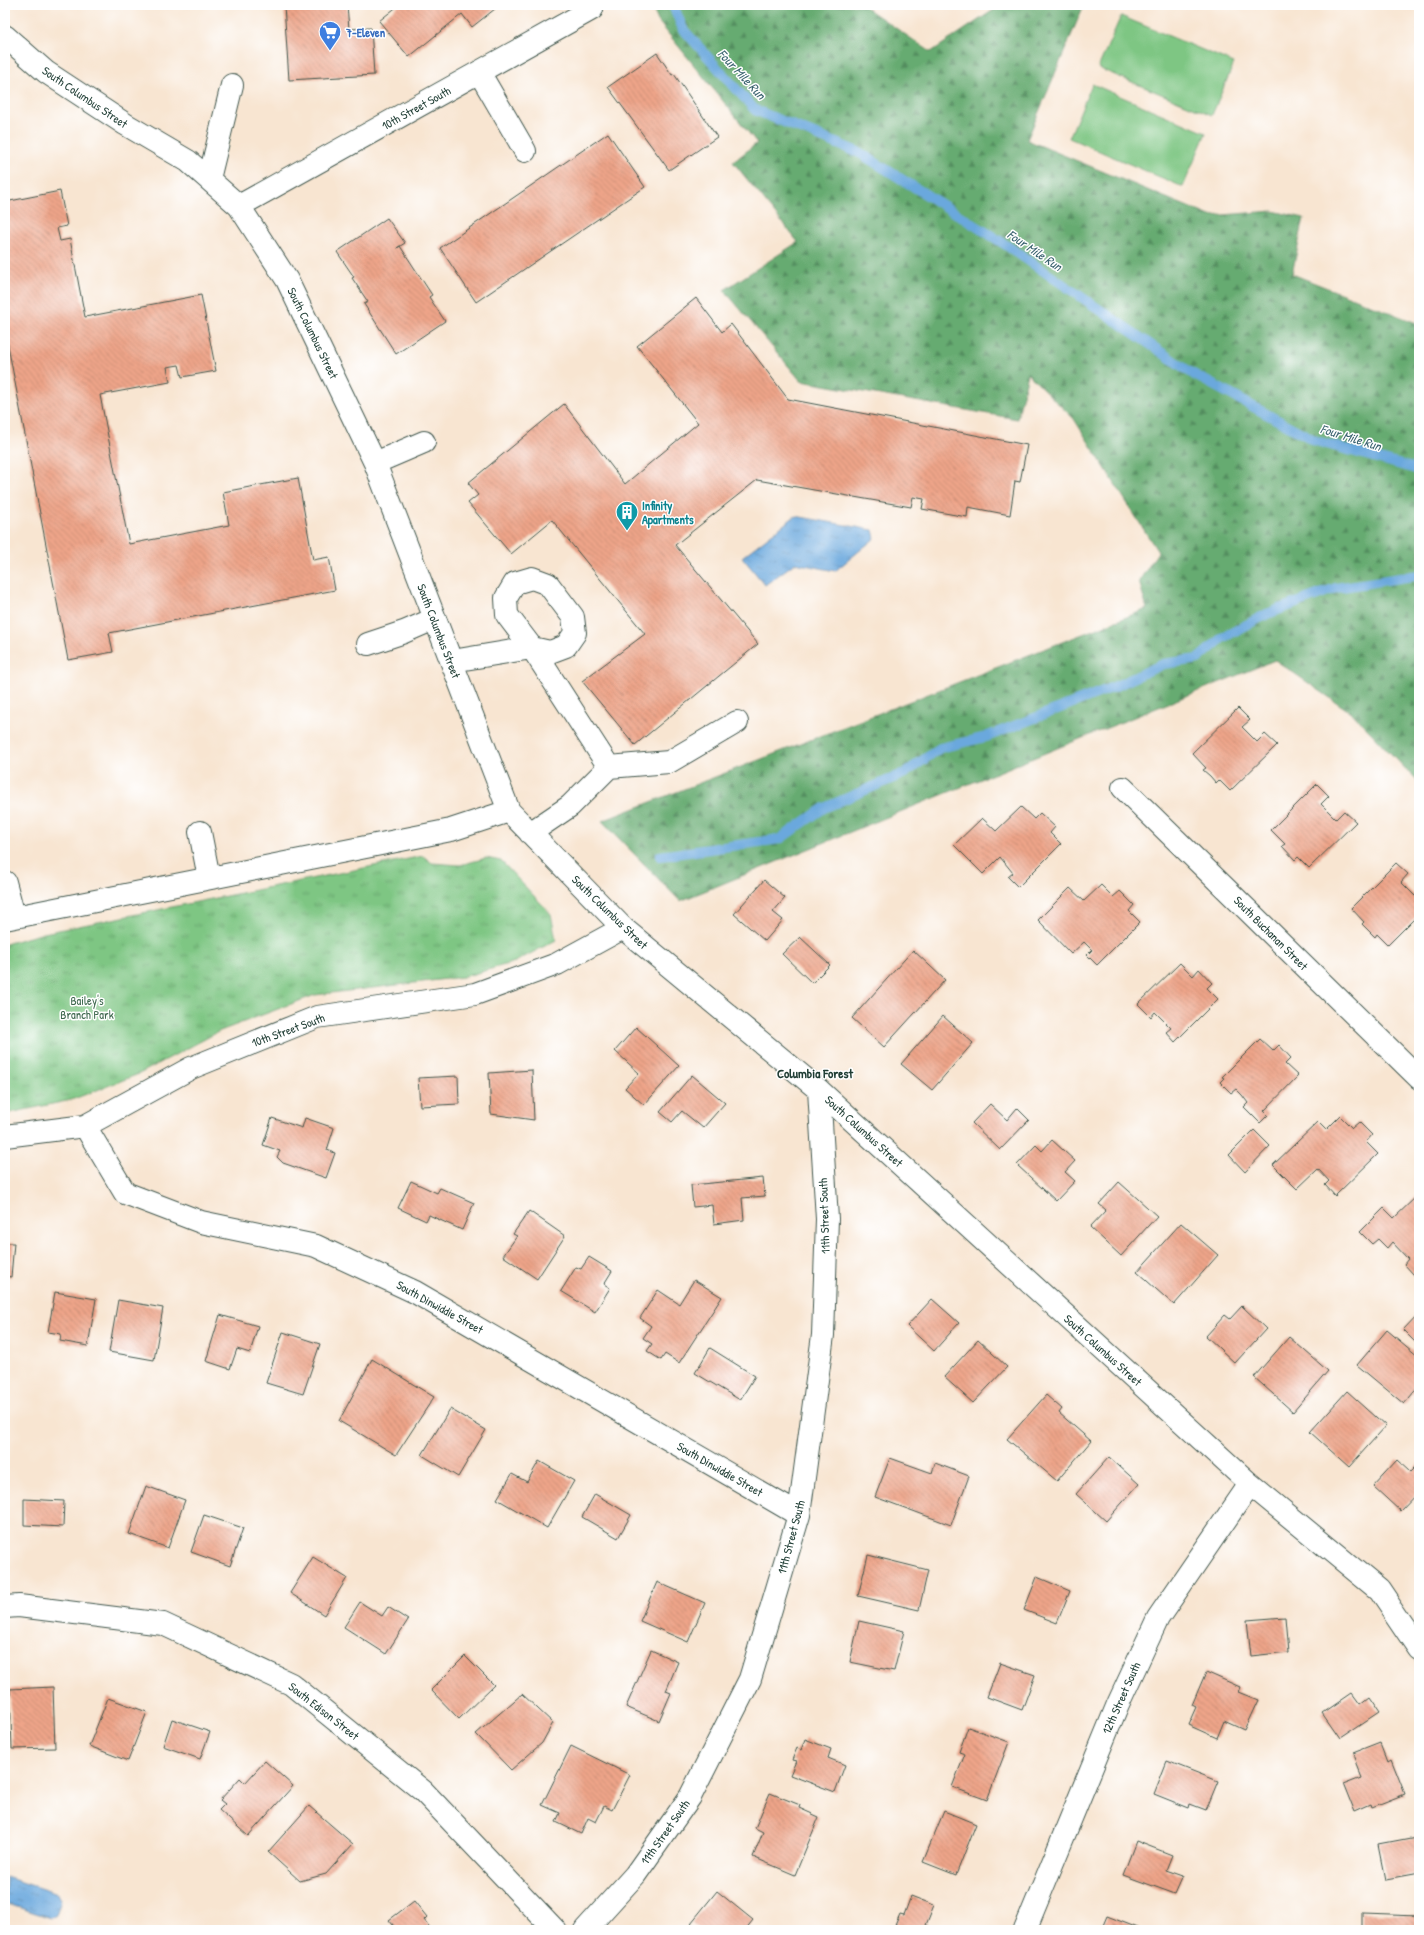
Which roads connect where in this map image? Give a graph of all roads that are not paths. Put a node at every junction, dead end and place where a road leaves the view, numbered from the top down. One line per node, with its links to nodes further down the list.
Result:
1 (592, 9): 3 (street, 10th Street South)
2 (5, 36): 6 (street, South Columbus Street)
3 (479, 72): 5 (street); 7 (street, 10th Street South)
4 (232, 85): 6 (street)
5 (525, 150)
6 (209, 179): 7 (street, South Columbus Street)
7 (239, 206): 9 (street, South Columbus Street)
8 (424, 442): 9 (street)
9 (375, 463): 10 (street, South Columbus Street)
10 (434, 619): 11 (street); 12 (street, South Columbus Street)
11 (368, 644)
12 (452, 661): 14 (street); 16 (street, South Columbus Street)
13 (737, 722): 14 (street)
14 (609, 767): 18 (street)
15 (1123, 788): 23 (street, South Buchanan Street)
16 (509, 811): 18 (street, South Columbus Street); 19 (street)
17 (200, 832): 19 (street)
18 (530, 832): 22 (street, South Columbus Street)
19 (209, 878): 21 (street)
20 (5, 882): 21 (street)
21 (10, 917)
22 (623, 928): 24 (street, South Columbus Street); 25 (street, 10th Street South)
23 (1419, 1078)
24 (819, 1090): 27 (street, South Columbus Street); 28 (street, 11th Street South)
25 (85, 1126): 26 (street, 10th Street South); 28 (street, South Dinwiddie Street)
26 (5, 1136)
27 (1250, 1484): 30 (street, South Columbus Street); 33 (street, 12th Street South)
28 (800, 1515): 32 (street, 11th Street South)
29 (5, 1607): 31 (street, South Edison Street)
30 (1419, 1649)
31 (555, 1930)
32 (585, 1930)
33 (1024, 1930)

